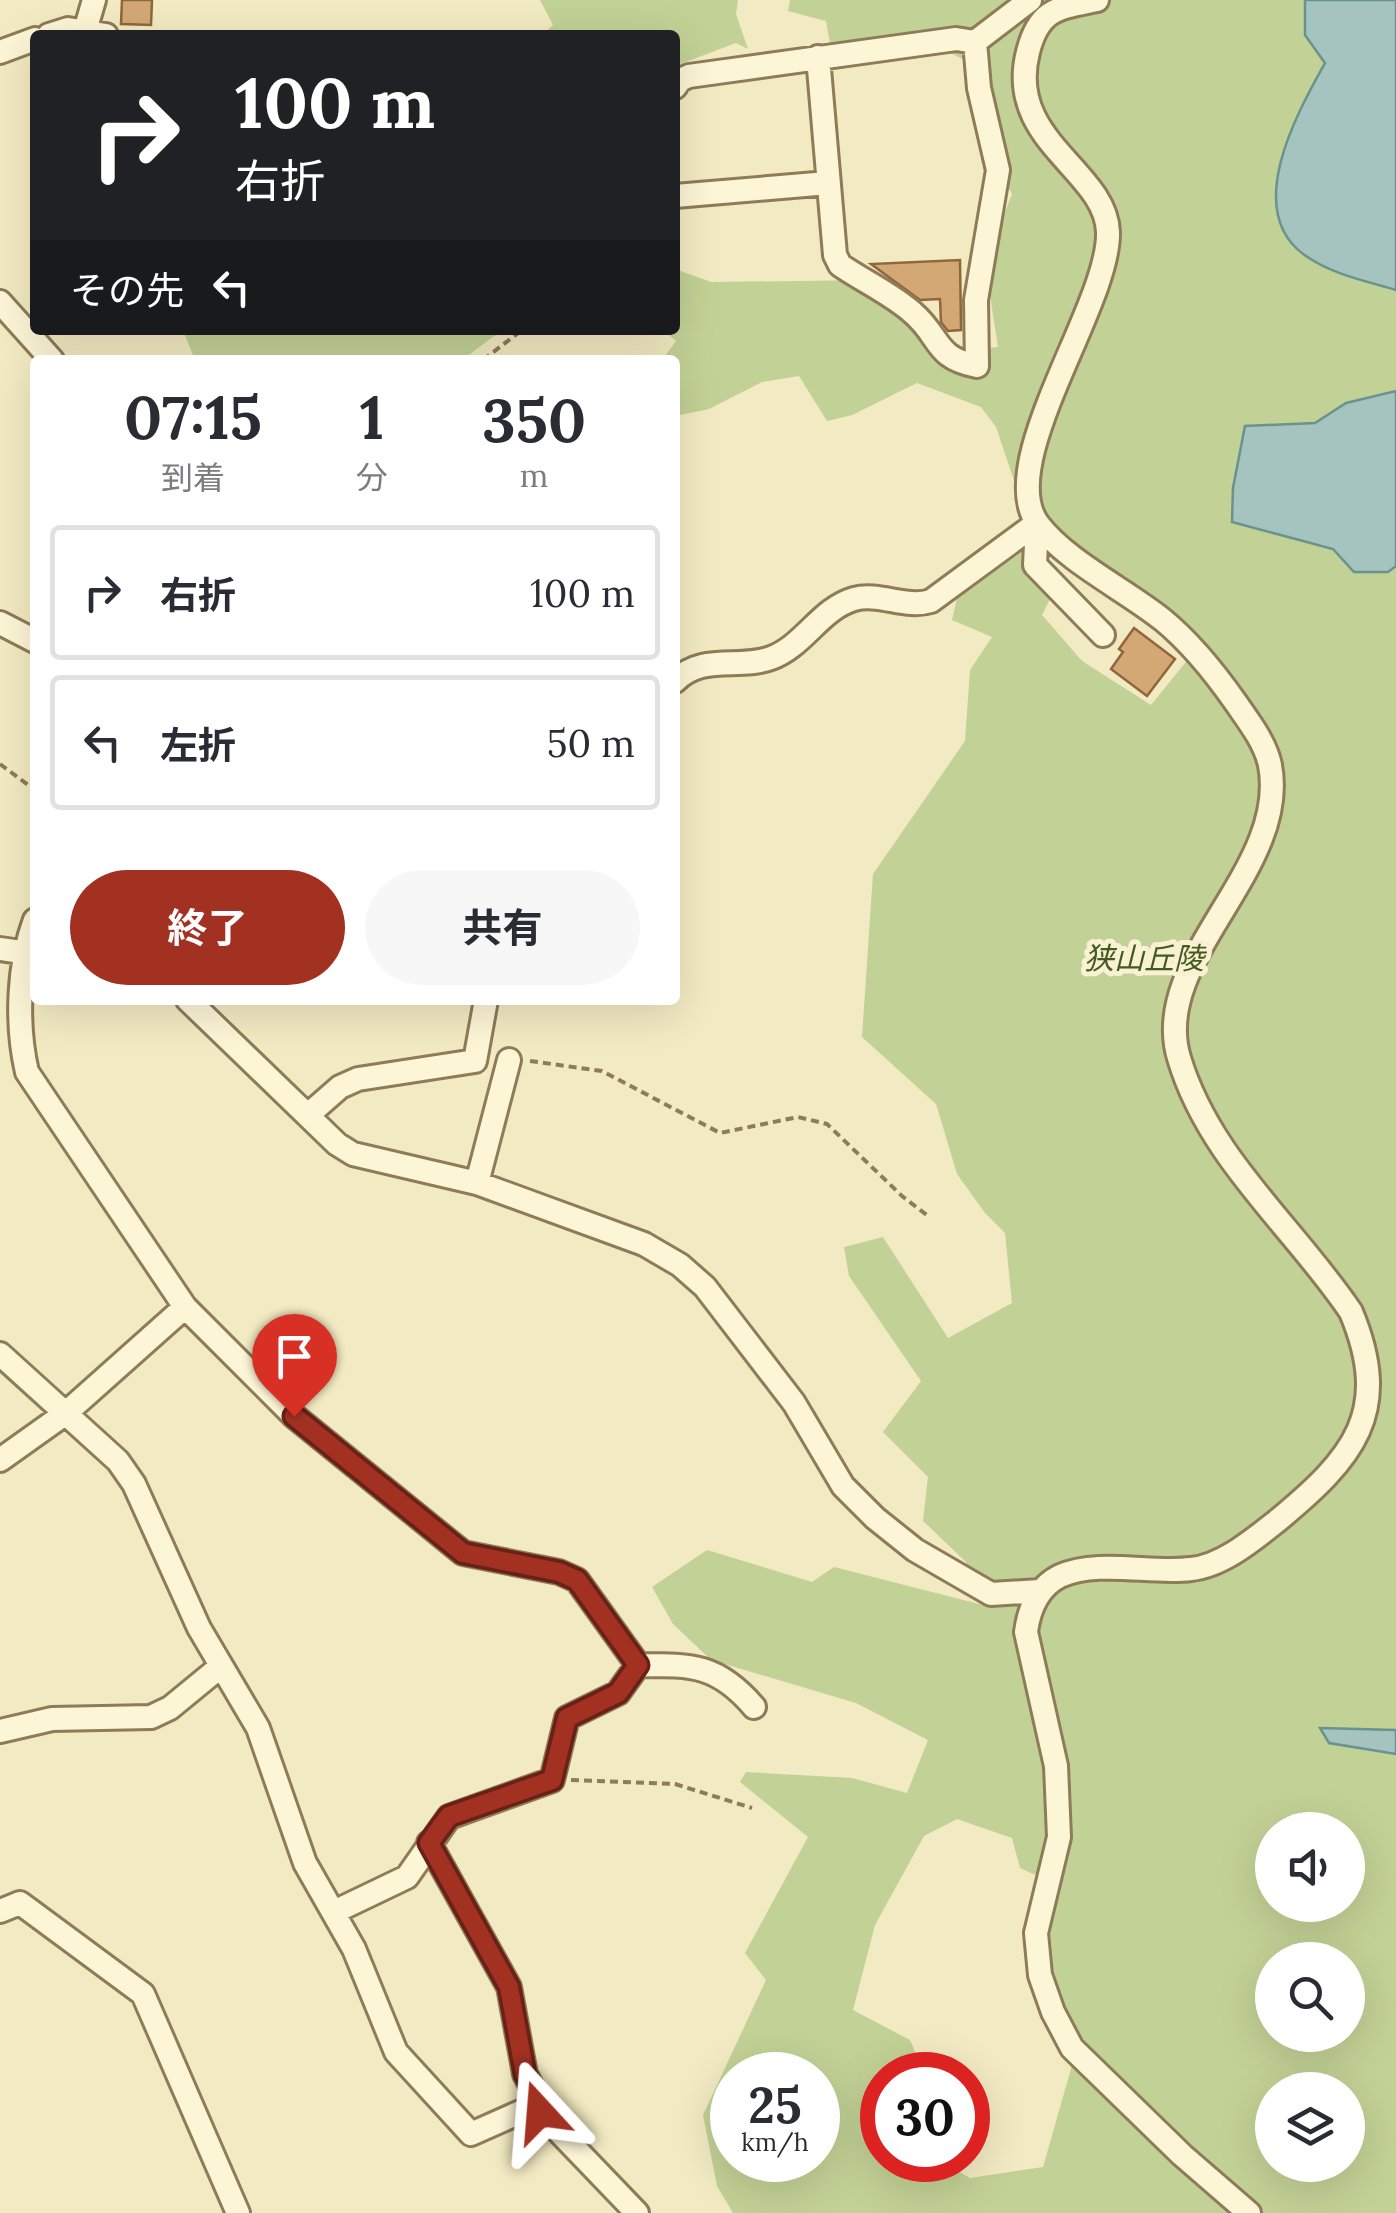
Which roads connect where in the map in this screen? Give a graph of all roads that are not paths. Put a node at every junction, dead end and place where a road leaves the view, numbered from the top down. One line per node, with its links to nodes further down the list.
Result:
1 (94, 0): 5 (street)
2 (1030, 0): 7 (street)
3 (1097, 0): 4 (street)
4 (1056, 2): 15 (street)
5 (96, 30)
6 (30, 42): 8 (street)
7 (975, 42): 9 (street); 11 (street)
8 (0, 52)
9 (818, 57): 10 (street); 11 (street)
10 (680, 80)
11 (828, 183): 12 (street)
12 (680, 196)
13 (0, 302): 14 (street)
14 (48, 355)
15 (1037, 523): 17 (street); 19 (street); 31 (street)
16 (0, 624): 18 (street)
17 (1103, 635)
18 (30, 639)
19 (680, 678)
20 (0, 949): 21 (street)
21 (30, 953): 27 (street)
22 (193, 1005): 25 (street)
23 (485, 1005): 25 (street)
24 (510, 1060): 26 (street)
25 (308, 1114): 26 (street)
26 (478, 1183): 31 (street)
27 (184, 1307): 29 (street); 32 (street)
28 (0, 1354): 29 (street)
29 (66, 1413): 30 (street); 33 (street)
30 (0, 1460)
31 (1040, 1591): 42 (street)
32 (638, 1665): 34 (street); 36 (street)
33 (220, 1667): 35 (street); 38 (street)
34 (754, 1707)
35 (0, 1731)
36 (429, 1843): 38 (street); 39 (street)
37 (0, 1911): 40 (street)
38 (334, 1912): 39 (street)
39 (540, 2112): 41 (street)
40 (238, 2213)
41 (637, 2213)
42 (1249, 2213)

